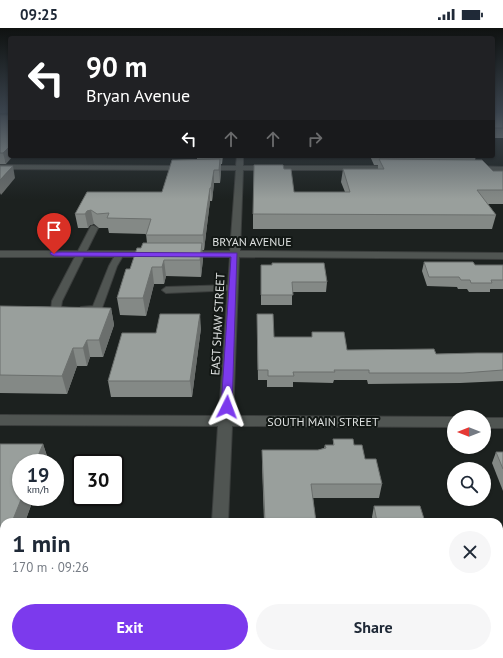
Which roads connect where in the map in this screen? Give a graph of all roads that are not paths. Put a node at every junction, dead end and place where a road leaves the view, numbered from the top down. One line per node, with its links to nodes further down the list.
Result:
1 (240, 158): 3 (street, EAST SHAW STREET)
2 (0, 167): 3 (street)
3 (240, 168): 4 (street); 13 (street, EAST SHAW STREET)
4 (399, 168)
5 (463, 168): 6 (street)
6 (503, 168)
7 (94, 228): 9 (lane)
8 (0, 254): 9 (street)
9 (81, 254): 10 (street); 10 (lane)
10 (120, 254): 11 (street)
11 (158, 254)
12 (174, 254): 13 (street, BRYAN AVENUE)
13 (235, 255): 14 (street, BRYAN AVENUE); 15 (street, EAST SHAW STREET)
14 (503, 256)
15 (233, 288): 16 (lane); 18 (street, EAST SHAW STREET)
16 (166, 290)
17 (0, 420): 18 (street, SOUTH MAIN STREET)
18 (226, 421): 19 (street, SOUTH MAIN STREET); 22 (street, EAST SHAW STREET)
19 (447, 422)
20 (491, 423): 21 (street)
21 (503, 423)
22 (220, 518)

